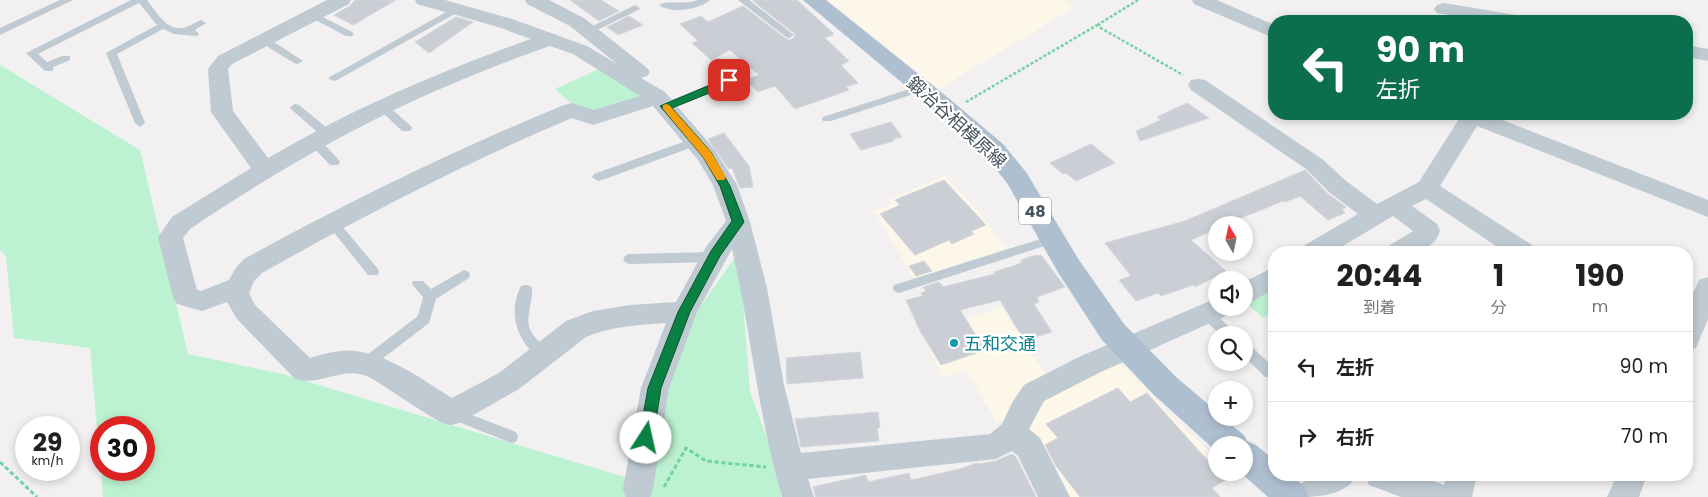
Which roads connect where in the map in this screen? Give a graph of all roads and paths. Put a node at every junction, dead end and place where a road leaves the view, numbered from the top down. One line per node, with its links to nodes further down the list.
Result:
1 (68, 0): 23 (lane)
2 (138, 0): 30 (lane)
3 (142, 0): 20 (lane)
4 (342, 0): 16 (street)
5 (424, 0): 12 (street)
6 (534, 0): 21 (street)
7 (705, 0): 13 (lane)
8 (743, 0): 25 (lane)
9 (813, 0): 35 (main road, 鍛冶谷相模原線 / 48)
10 (1138, 0): 19 (path)
11 (1201, 0): 22 (street)
12 (465, 5): 27 (street); 33 (lane)
13 (664, 5)
14 (635, 8): 21 (lane)
15 (1442, 10): 17 (street)
16 (313, 15): 24 (lane); 26 (street)
17 (1476, 15)
18 (202, 23): 20 (lane)
19 (1099, 24): 34 (path); 39 (path)
20 (164, 26): 43 (lane)
21 (586, 29): 27 (street); 36 (street)
22 (1268, 29)
23 (0, 32)
24 (349, 34)
25 (789, 35)
26 (264, 40): 31 (lane); 48 (street)
27 (552, 40): 36 (street); 38 (street)
28 (1693, 52): 29 (street)
29 (1708, 55)
30 (66, 58)
31 (298, 61)
32 (737, 64): 36 (lane)
33 (334, 78)
34 (1198, 85): 52 (street)
35 (922, 88): 39 (main road, 鍛冶谷相模原線 / 48); 40 (lane)
36 (661, 102): 46 (street); 53 (street)
37 (295, 107): 45 (lane)
38 (383, 107): 44 (lane); 45 (street)
39 (950, 112): 55 (main road, 鍛冶谷相模原線 / 48)
40 (827, 119)
41 (1467, 120): 50 (street)
42 (1483, 120): 51 (street)
43 (140, 123)
44 (406, 128)
45 (321, 139): 47 (lane); 48 (street)
46 (697, 141): 49 (lane); 54 (street)
47 (334, 162)
48 (266, 171): 66 (street)
49 (598, 178)
50 (1427, 188): 52 (street); 58 (street)
51 (1708, 209)
52 (1385, 210): 56 (street); 57 (street)
53 (332, 222): 61 (lane); 66 (street)
54 (738, 222): 59 (street); 85 (street)
55 (1052, 239): 67 (lane); 74 (main road, 鍛冶谷相模原線 / 48)
56 (1324, 246)
57 (1408, 246)
58 (1514, 246)
59 (713, 257): 60 (lane); 71 (street)
60 (629, 259)
61 (373, 272)
62 (464, 275): 70 (lane)
63 (1268, 281): 68 (street)
64 (418, 284): 70 (lane)
65 (1708, 286): 73 (street)
66 (238, 287): 77 (street)
67 (899, 288)
68 (1253, 289)
69 (526, 290): 75 (lane)
70 (430, 296): 77 (lane)
71 (684, 312): 75 (street); 92 (street)
72 (1208, 313): 74 (street)
73 (1693, 323)
74 (1128, 349): 80 (street); 82 (main road, 鍛冶谷相模原線 / 48)
75 (544, 355): 79 (street)
76 (1253, 356): 78 (lane)
77 (364, 365): 79 (street)
78 (1268, 370)
79 (451, 413): 81 (lane)
80 (1014, 433): 85 (street); 95 (street)
81 (511, 436)
82 (1222, 436)
83 (0, 462): 93 (path)
84 (1253, 463): 86 (main road)
85 (789, 468): 92 (path); 94 (street)
86 (1268, 476)
87 (1274, 481): 96 (main road)
88 (1332, 481): 97 (street)
89 (1396, 481): 98 (street)
90 (1460, 481): 99 (street)
91 (1630, 481): 100 (street)
92 (651, 489)
93 (37, 497)
94 (798, 497)
95 (1054, 497)
96 (1292, 497)
97 (1307, 497)
98 (1438, 497)
99 (1456, 497)
100 (1623, 497)

